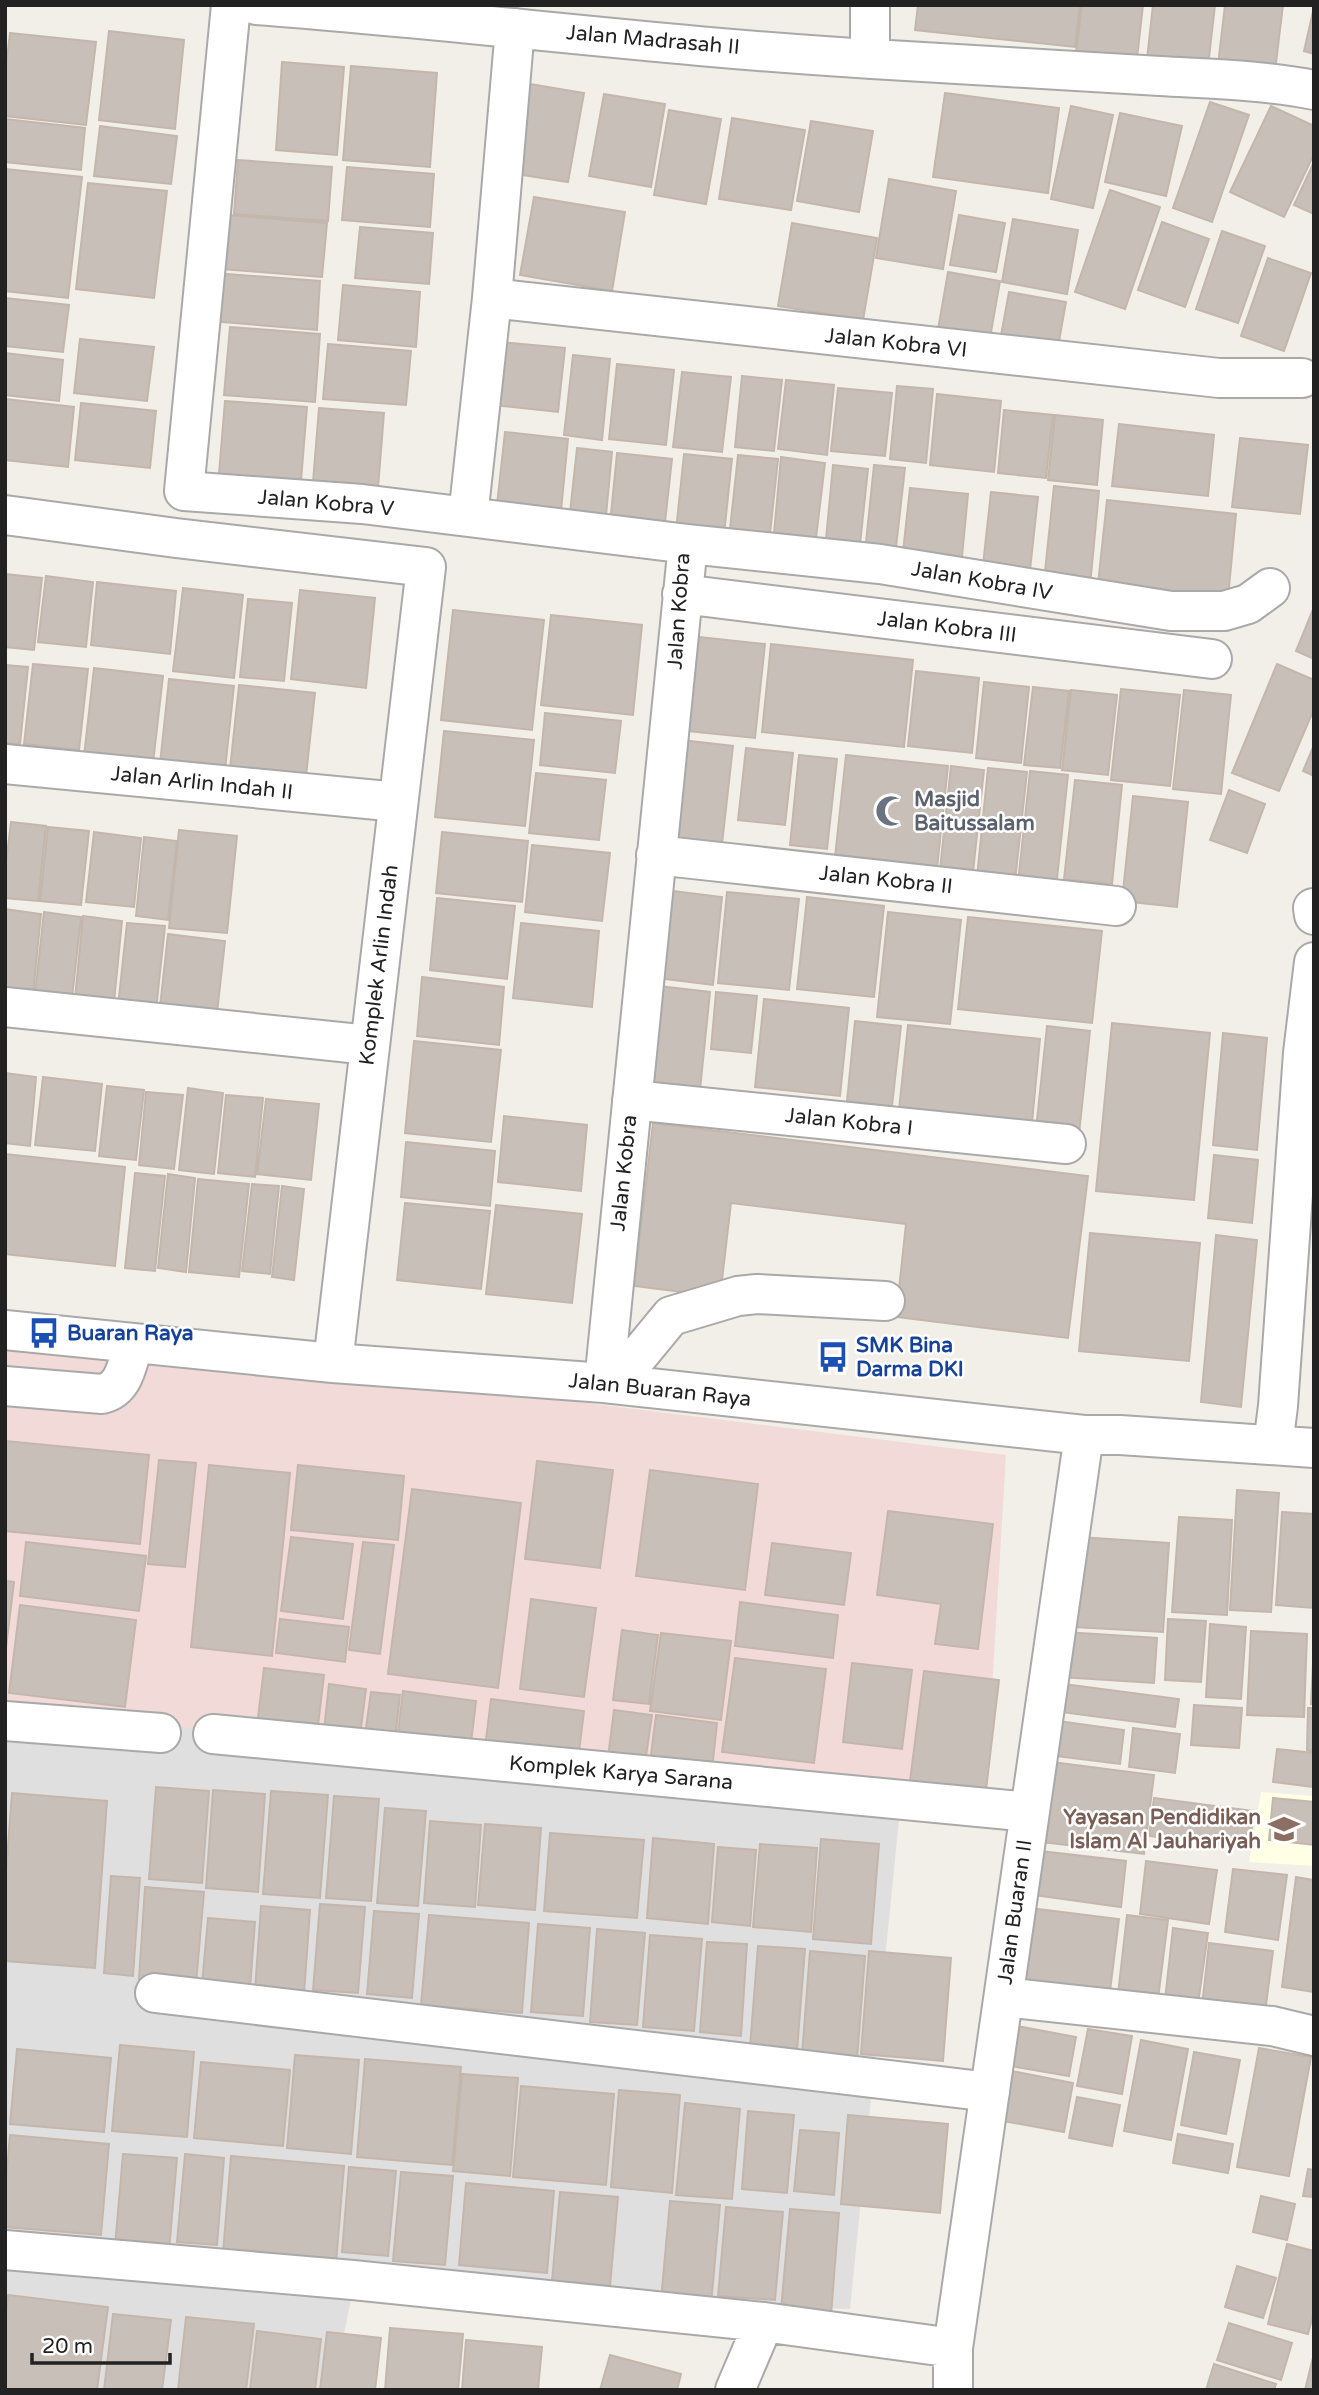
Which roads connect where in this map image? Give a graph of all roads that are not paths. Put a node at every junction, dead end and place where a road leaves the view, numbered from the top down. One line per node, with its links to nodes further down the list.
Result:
1 (231, 5): 11 (street, Jalan Kobra V)
2 (256, 5): 4 (street, Jalan Madrasah II)
3 (870, 5): 6 (street)
4 (384, 10): 5 (street, Jalan Madrasah II)
5 (515, 28): 6 (street, Jalan Madrasah II); 8 (street)
6 (870, 59): 7 (street, Jalan Madrasah II)
7 (1314, 90)
8 (492, 298): 9 (street, Jalan Kobra VI); 11 (street)
9 (1310, 373)
10 (5, 515): 17 (street, Komplek Arlin Indah)
11 (468, 517): 12 (street, Jalan Kobra)
12 (688, 544): 13 (street, Jalan Kobra IV); 14 (street, Jalan Kobra)
13 (1270, 588)
14 (682, 594): 15 (street, Jalan Kobra III); 18 (street, Jalan Kobra)
15 (1212, 659)
16 (5, 764): 17 (street, Jalan Arlin Indah II)
17 (398, 802): 24 (street, Komplek Arlin Indah)
18 (656, 855): 19 (street, Jalan Kobra II); 25 (street, Jalan Kobra)
19 (1116, 906)
20 (1313, 908): 21 (street)
21 (1314, 915)
22 (1314, 962): 34 (street)
23 (5, 1007): 24 (street)
24 (369, 1045): 30 (street, Komplek Arlin Indah)
25 (632, 1100): 26 (street, Jalan Kobra I); 31 (street, Jalan Kobra)
26 (1066, 1144)
27 (884, 1301): 31 (street)
28 (5, 1330): 29 (street, Jalan Buaran Raya)
29 (134, 1343): 30 (street, Jalan Buaran Raya); 32 (street)
30 (333, 1363): 31 (street, Jalan Buaran Raya)
31 (609, 1384): 33 (street, Jalan Buaran Raya)
32 (5, 1386)
33 (1084, 1435): 34 (street, Jalan Buaran Raya); 39 (street, Jalan Buaran II)
34 (1273, 1445): 35 (street, Jalan Buaran Raya)
35 (1314, 1447)
36 (5, 1721): 37 (street)
37 (161, 1733)
38 (213, 1734): 39 (street, Komplek Karya Sarana)
39 (1030, 1812): 41 (street, Jalan Buaran II)
40 (155, 1993): 43 (street)
41 (1004, 1997): 42 (street); 43 (street, Jalan Buaran II)
42 (1314, 2036)
43 (990, 2092): 46 (street, Jalan Buaran II)
44 (5, 2250): 45 (street)
45 (764, 2322): 46 (street); 47 (street)
46 (953, 2348): 48 (street, Jalan Buaran II)
47 (735, 2390)
48 (953, 2390)

